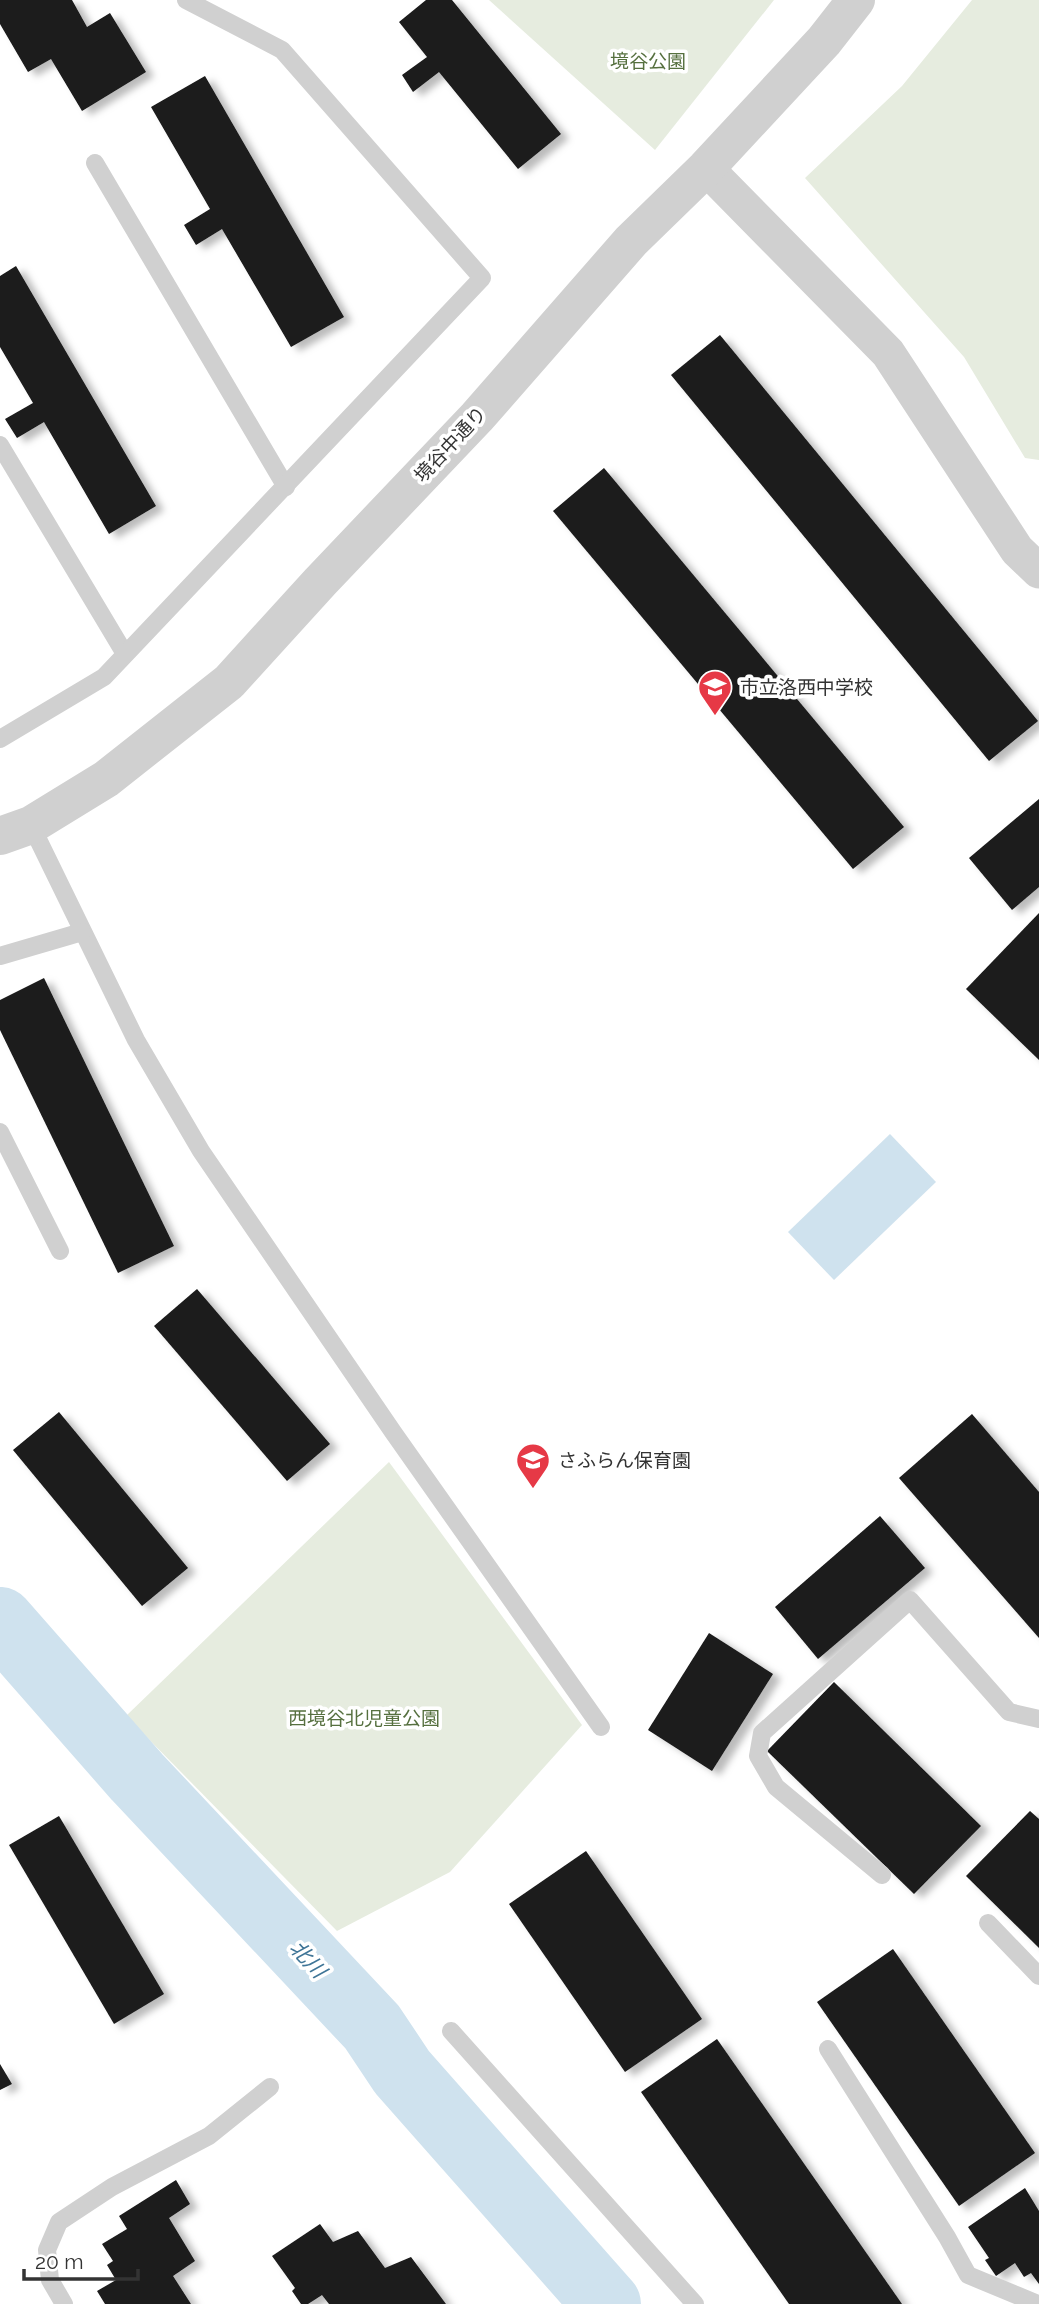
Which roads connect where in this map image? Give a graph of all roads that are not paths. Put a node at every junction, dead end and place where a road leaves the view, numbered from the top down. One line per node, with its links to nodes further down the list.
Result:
1 (186, 0): 6 (lane)
2 (856, 0): 4 (street, 境谷中通り)
3 (95, 163): 6 (lane)
4 (706, 168): 7 (street); 10 (street, 境谷中通り)
5 (0, 445): 8 (lane)
6 (286, 486): 8 (lane)
7 (1039, 571)
8 (125, 654): 9 (lane)
9 (0, 739)
10 (15, 831): 11 (lane)
11 (82, 932): 12 (lane); 16 (lane)
12 (0, 956)
13 (0, 1132): 14 (lane)
14 (60, 1251)
15 (1039, 1719): 17 (lane)
16 (601, 1727)
17 (882, 1875)
18 (988, 1923): 19 (lane)
19 (1039, 1976)
20 (452, 2031): 24 (lane)
21 (828, 2049): 25 (lane)
22 (270, 2087): 23 (lane)
23 (64, 2304)
24 (695, 2304)
25 (1038, 2304)

